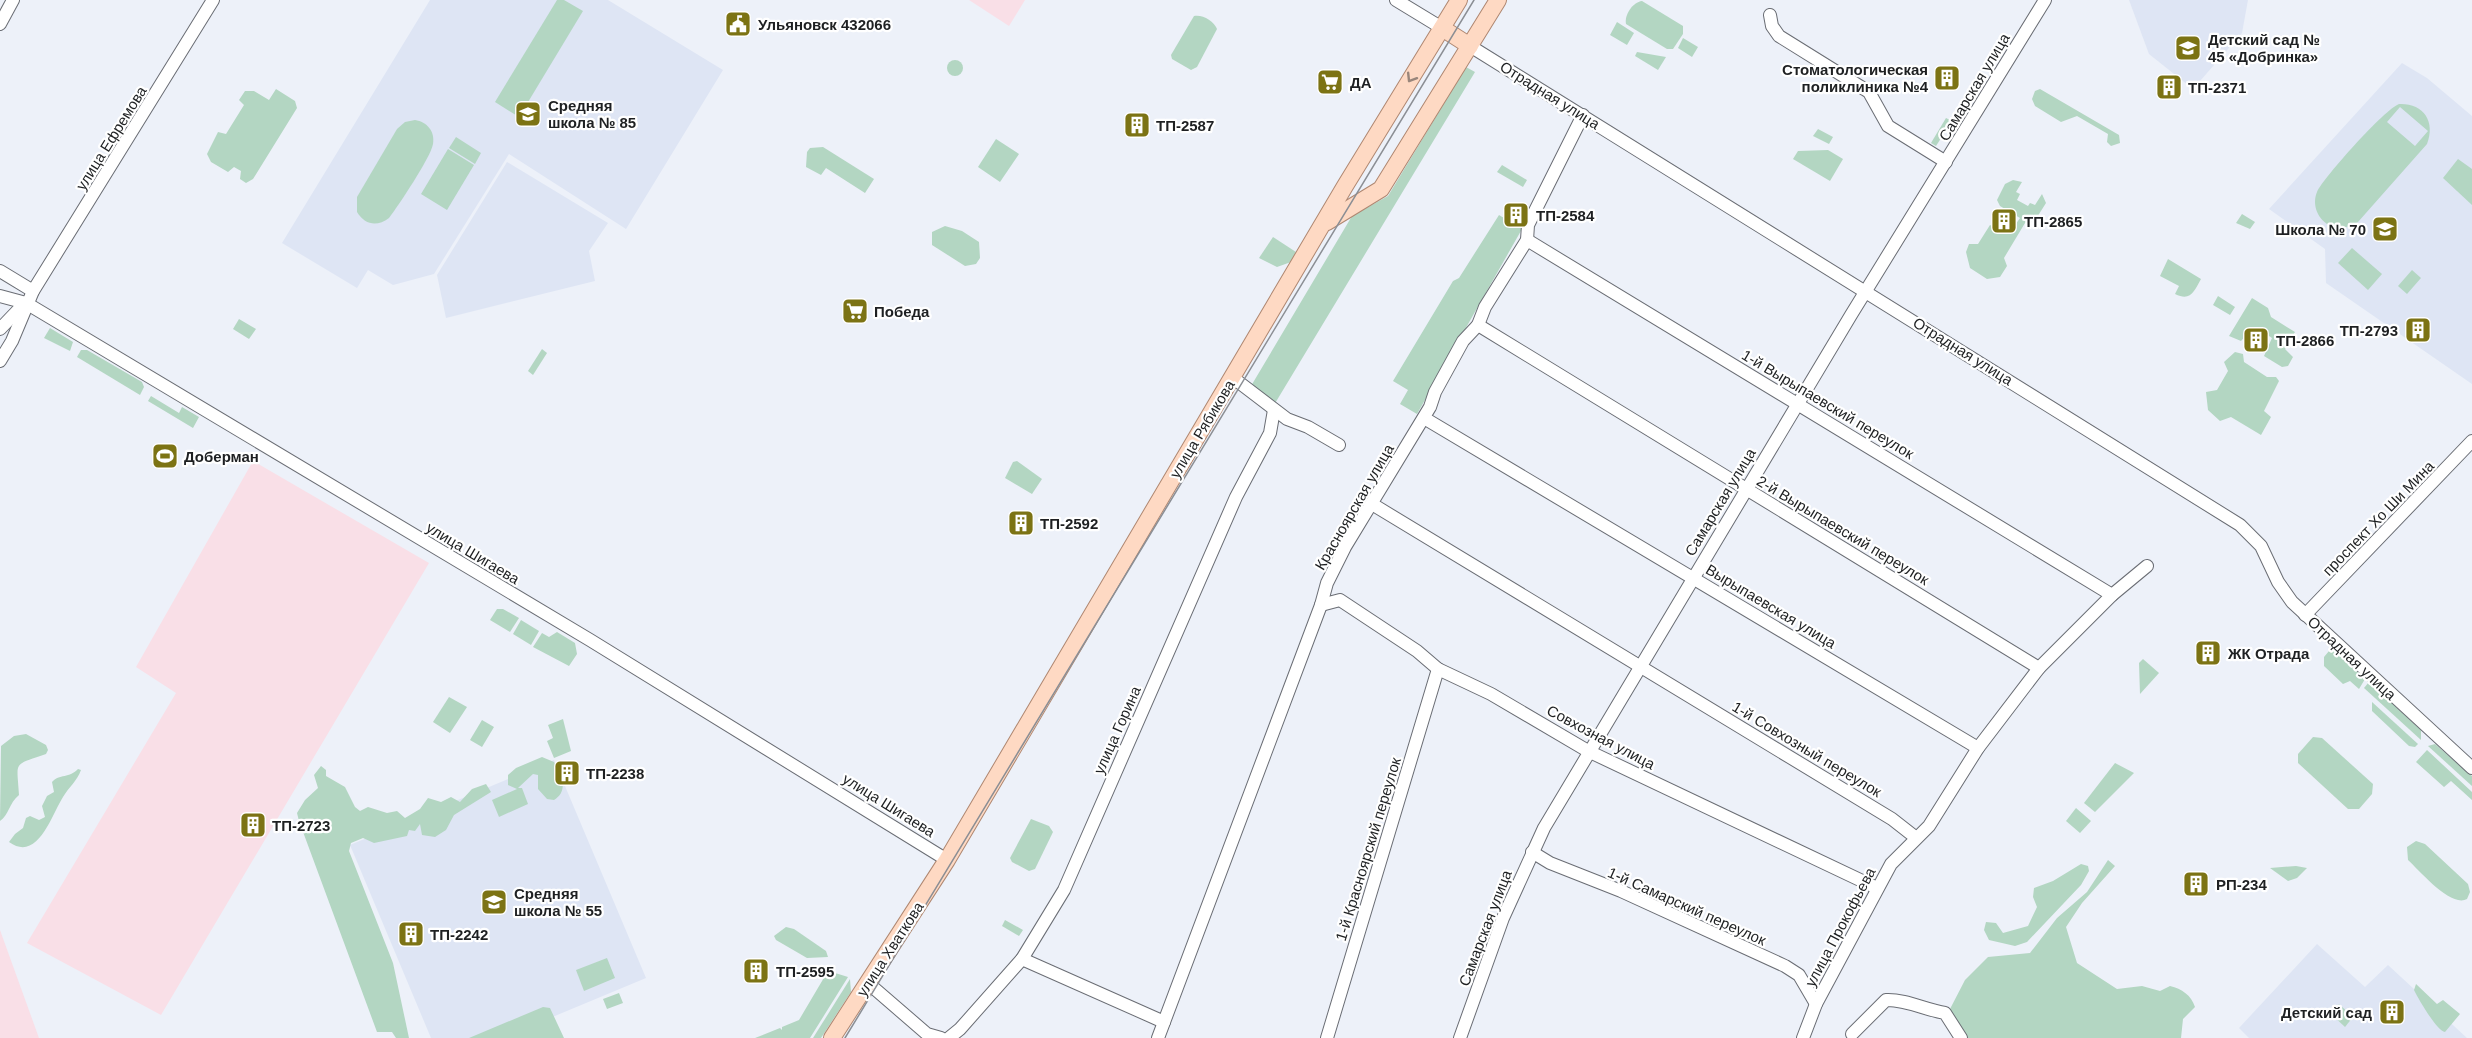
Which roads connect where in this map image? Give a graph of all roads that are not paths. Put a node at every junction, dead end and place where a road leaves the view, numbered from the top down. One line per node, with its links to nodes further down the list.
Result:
1 (13, 0): 8 (street)
2 (213, 0): 16 (street, улица Ефремова)
3 (1396, 0): 9 (street, Отрадная улица)
4 (1459, 0): 9 (main road, улица Рябикова)
5 (1498, 0): 10 (main road)
6 (2045, 0): 12 (street, Самарская улица)
7 (1770, 15): 12 (street)
8 (0, 24)
9 (1442, 28): 10 (main road, Отрадная улица); 13 (main road, улица Рябикова, one-way to 13)
10 (1470, 46): 11 (street, Отрадная улица); 13 (main road)
11 (1583, 115): 14 (street, Красноярская улица); 17 (street, Отрадная улица)
12 (1946, 162): 17 (street, Самарская улица)
13 (1322, 227): 23 (main road, улица Рябикова)
14 (1527, 240): 20 (street, Красноярская улица); 24 (street, 1-й Вырыпаевский переулок)
15 (0, 271): 16 (street)
16 (33, 291): 19 (street)
17 (1867, 291): 24 (street, Самарская улица); 37 (street, Отрадная улица)
18 (0, 297): 19 (street, улица Шигаева)
19 (26, 303): 21 (street); 22 (street); 46 (street, улица Шигаева)
20 (1478, 325): 26 (street, Красноярская улица); 29 (street, 2-й Вырыпаевский переулок)
21 (0, 329)
22 (0, 361)
23 (1232, 377): 25 (street); 46 (main road, улица Рябикова)
24 (1797, 403): 29 (street, Самарская улица); 34 (street, 1-й Вырыпаевский переулок)
25 (1274, 410): 28 (street); 48 (street, улица Горина)
26 (1424, 418): 30 (street, Красноярская улица); 32 (street, Вырыпаевская улица)
27 (2472, 441): 37 (street, проспект Хо Ши Мина)
28 (1339, 444)
29 (1746, 488): 32 (street, Самарская улица); 39 (street, 2-й Вырыпаевский переулок)
30 (1372, 504): 33 (street, Красноярская улица); 38 (street, 1-й Совхозный переулок)
31 (2147, 566): 34 (street)
32 (1693, 576): 38 (street, Самарская улица); 41 (street, Вырыпаевская улица)
33 (1330, 577): 35 (street); 36 (street, Красноярская улица)
34 (2112, 595): 39 (street)
35 (1340, 600): 36 (street); 40 (street, Совхозная улица)
36 (1321, 605): 51 (street, Красноярская улица)
37 (2305, 615): 43 (street, Отрадная улица)
38 (1640, 665): 42 (street, Самарская улица); 44 (street, 1-й Совхозный переулок)
39 (2039, 668): 41 (street)
40 (1438, 669): 42 (street, Совхозная улица); 57 (street, 1-й Красноярский переулок)
41 (1978, 748): 44 (street)
42 (1588, 751): 45 (street, Самарская улица); 47 (street, Совхозная улица)
43 (2472, 768)
44 (1915, 837): 47 (street, улица Прокофьева)
45 (1532, 852): 50 (street, 1-й Самарский переулок); 58 (street, Самарская улица)
46 (947, 860): 49 (main road, улица Хваткова)
47 (1877, 888): 50 (street, улица Прокофьева)
48 (1022, 959): 51 (street); 55 (street, улица Горина)
49 (868, 983): 53 (main road, улица Хваткова); 54 (street)
50 (1816, 1004): 59 (street, улица Прокофьева)
51 (1164, 1022): 56 (street, Красноярская улица)
52 (1852, 1034): 60 (street)
53 (832, 1038)
54 (941, 1038)
55 (949, 1038)
56 (1158, 1038)
57 (1327, 1038)
58 (1460, 1038)
59 (1803, 1038)
60 (1961, 1038)

